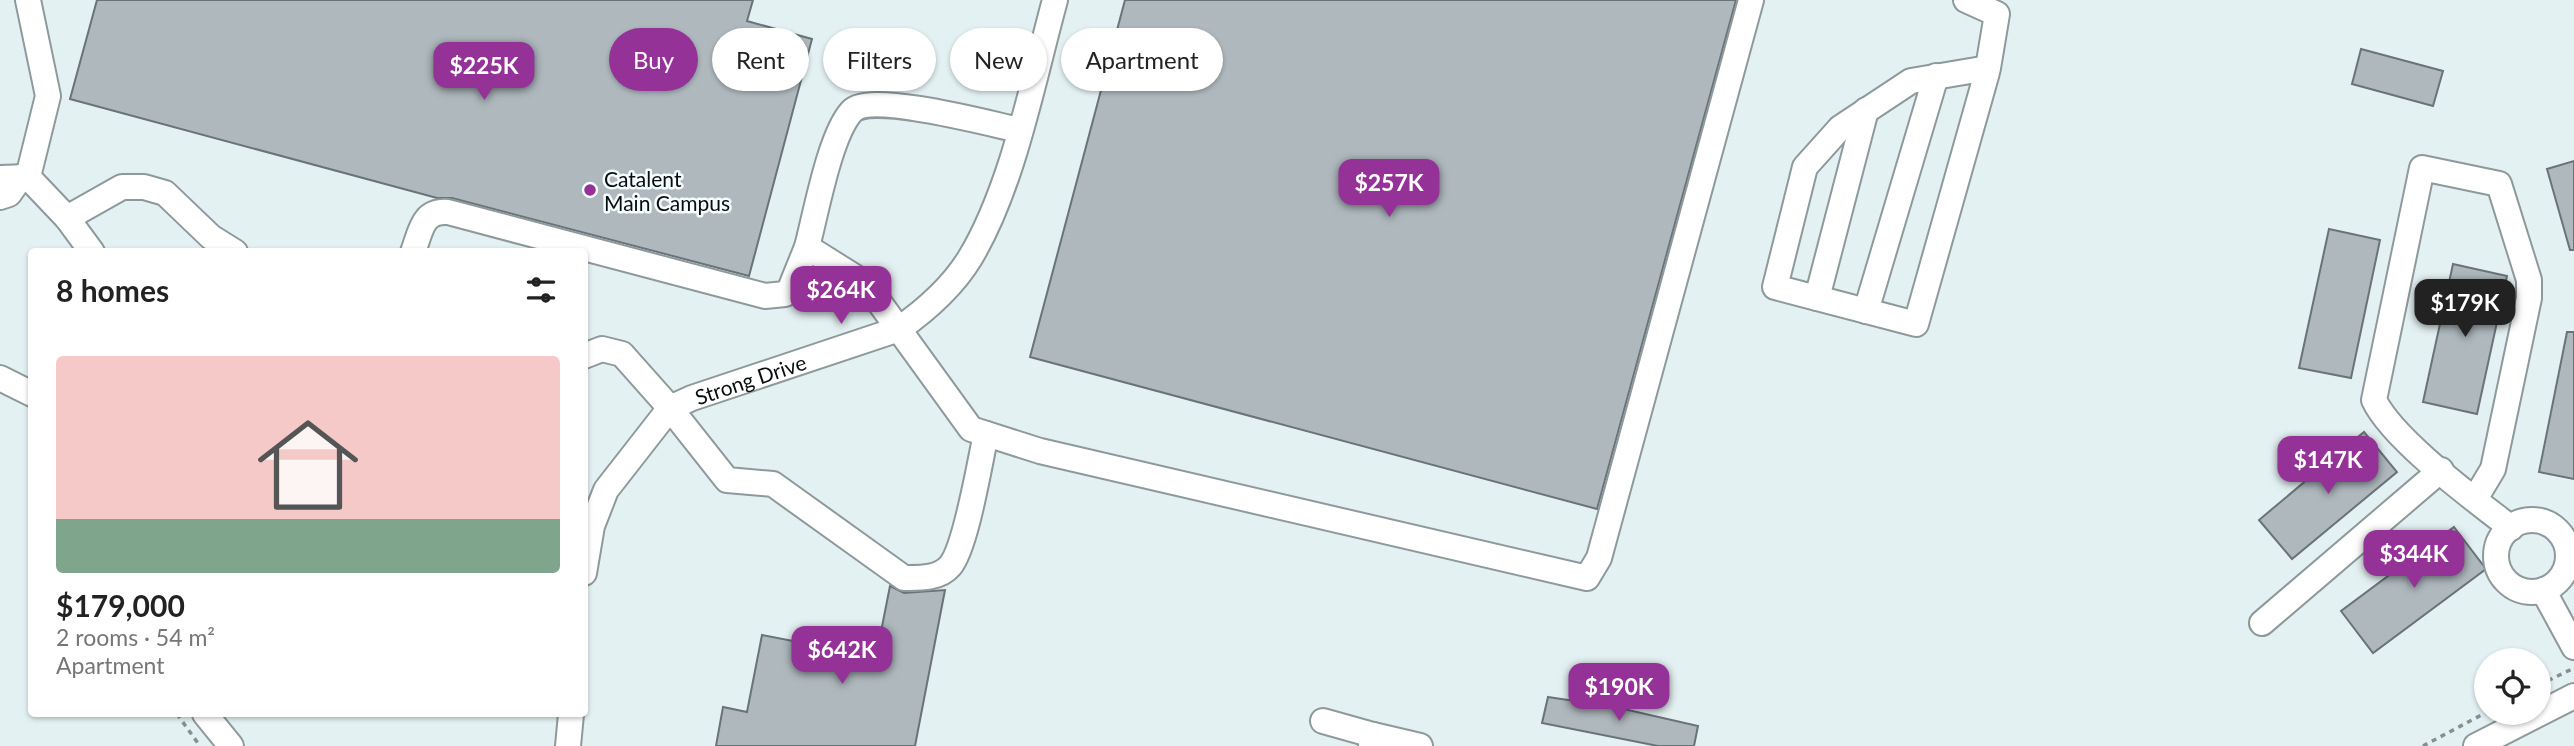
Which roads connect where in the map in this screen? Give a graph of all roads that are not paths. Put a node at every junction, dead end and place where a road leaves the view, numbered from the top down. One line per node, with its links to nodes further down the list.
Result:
1 (28, 0): 9 (street)
2 (1055, 0): 8 (street, Strong Drive)
3 (1751, 0): 25 (street)
4 (1966, 0): 5 (street)
5 (1988, 68): 6 (street); 19 (street)
6 (1936, 76): 7 (street); 19 (street)
7 (1866, 110): 18 (street); 18 (street)
8 (1019, 130): 12 (street); 20 (street, Strong Drive)
9 (16, 177): 10 (street); 11 (street)
10 (0, 197)
11 (67, 218): 13 (street); 14 (street)
12 (807, 247): 17 (street); 20 (street)
13 (89, 248)
14 (229, 248)
15 (414, 248): 16 (street)
16 (584, 248)
17 (588, 249)
18 (1817, 298): 19 (street)
19 (1866, 311)
20 (899, 329): 24 (street, Strong Drive); 25 (street)
21 (588, 354): 24 (street)
22 (0, 378): 23 (street)
23 (28, 392)
24 (670, 408): 25 (street); 30 (street, Strong Drive)
25 (986, 434)
26 (2441, 470): 27 (street); 27 (street); 32 (street)
27 (2475, 499): 28 (street)
28 (2511, 528): 29 (street); 31 (street)
29 (2567, 532): 31 (street)
30 (588, 550)
31 (2543, 590): 33 (street)
32 (2262, 623)
33 (2574, 647)
34 (2574, 696): 42 (street)
35 (207, 717): 39 (street)
36 (571, 717): 40 (street)
37 (1323, 721): 38 (street)
38 (1372, 740): 41 (street)
39 (231, 746)
40 (568, 746)
41 (1420, 746)
42 (2476, 746)

